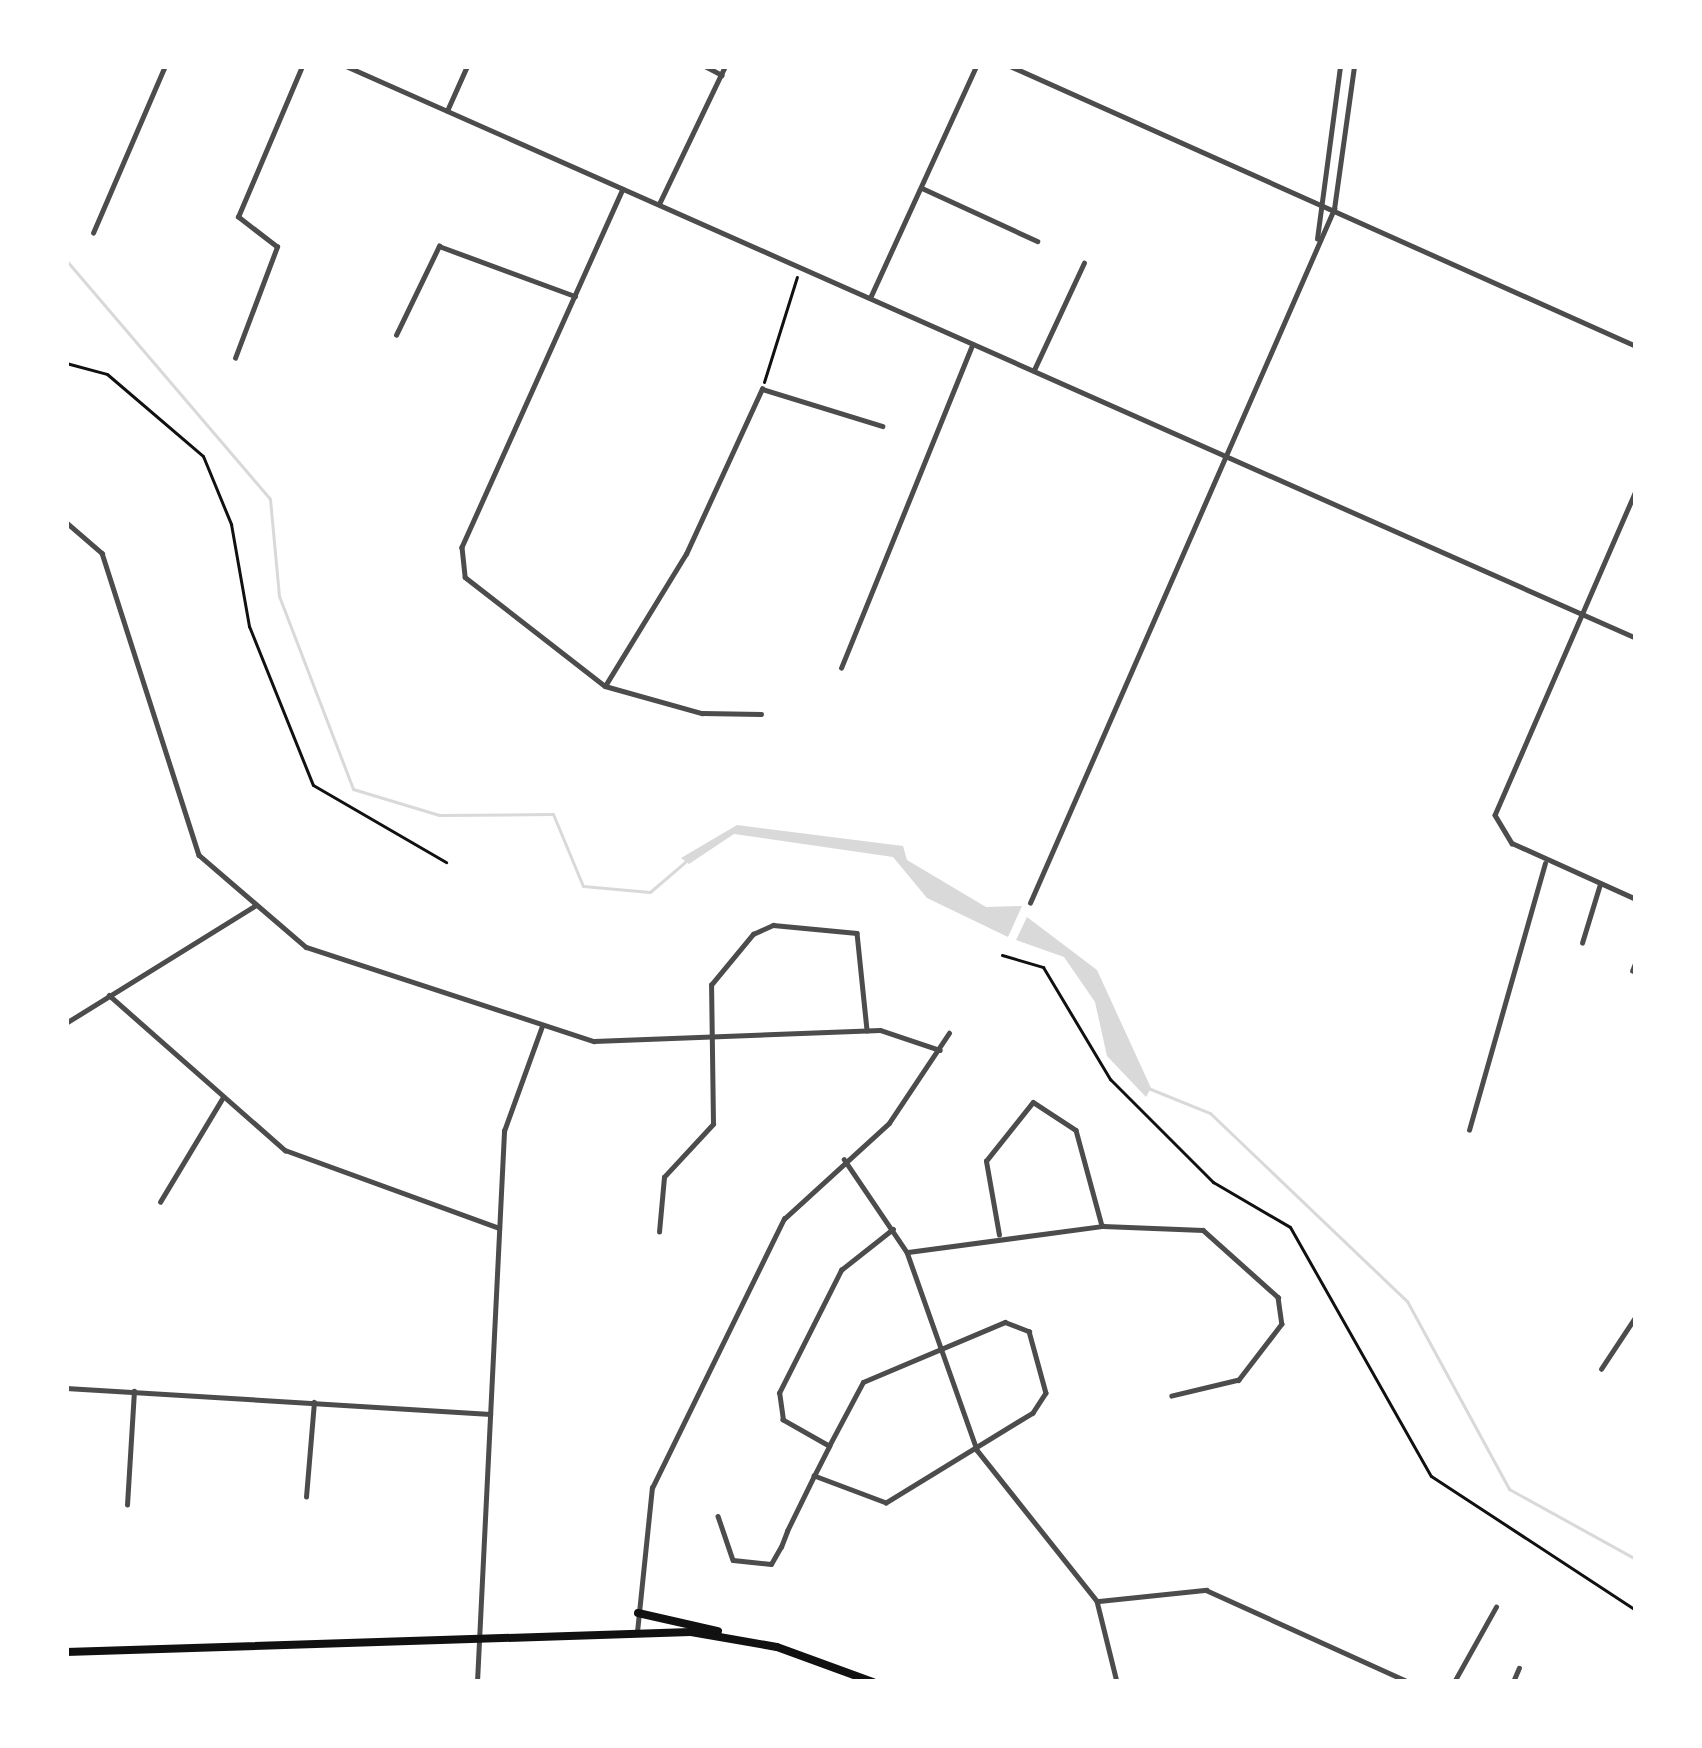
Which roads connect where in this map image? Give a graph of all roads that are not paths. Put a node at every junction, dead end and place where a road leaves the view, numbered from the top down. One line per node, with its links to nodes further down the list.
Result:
1 (165, 66): 18 (street)
2 (302, 66): 27 (street)
3 (346, 66): 12 (street)
4 (467, 66): 12 (street)
5 (705, 66): 11 (street)
6 (725, 66): 11 (street)
7 (976, 66): 13 (street)
8 (1010, 66): 16 (street)
9 (1340, 67): 10 (street); 16 (street)
10 (1354, 69): 17 (street)
11 (722, 75): 15 (street)
12 (447, 111): 14 (street)
13 (921, 188): 20 (street); 23 (street)
14 (623, 190): 15 (street); 22 (street)
15 (659, 204): 23 (street)
16 (1321, 204): 17 (street); 19 (street)
17 (1334, 209): 19 (street); 26 (street)
18 (93, 233)
19 (1317, 240): 30 (street)
20 (1037, 241)
21 (1084, 263): 28 (street)
22 (574, 296): 24 (street); 36 (street)
23 (871, 298): 25 (street)
24 (396, 335)
25 (973, 343): 28 (street); 35 (street)
26 (1636, 346)
27 (236, 358)
28 (1034, 370): 30 (street)
29 (882, 426): 36 (street)
30 (1225, 455): 33 (street); 41 (street)
31 (1636, 491): 33 (street)
32 (66, 522): 42 (street)
33 (1580, 613): 34 (street); 38 (street)
34 (1636, 638)
35 (841, 668)
36 (605, 686): 37 (street)
37 (761, 714)
38 (1545, 862): 39 (street); 54 (street)
39 (1600, 884): 40 (street); 43 (street)
40 (1636, 899)
41 (1030, 903)
42 (255, 906): 46 (street); 48 (street)
43 (1582, 943)
44 (1636, 961): 45 (street)
45 (1632, 971)
46 (109, 995): 47 (street); 53 (street)
47 (66, 1023)
48 (542, 1026): 51 (street); 58 (street)
49 (867, 1030): 51 (street); 51 (street); 52 (street)
50 (949, 1033): 52 (street)
51 (710, 1042): 60 (street)
52 (940, 1050): 55 (street)
53 (224, 1097): 56 (street); 58 (street)
54 (1469, 1130)
55 (844, 1159): 59 (street); 79 (street)
56 (160, 1202)
57 (1102, 1226): 61 (street); 61 (street); 68 (street)
58 (499, 1228): 70 (street)
59 (892, 1229): 62 (street); 71 (street)
60 (659, 1232)
61 (999, 1234): 62 (street)
62 (907, 1252): 64 (street)
63 (1636, 1316): 65 (street)
64 (940, 1349): 71 (street); 72 (street); 72 (street)
65 (1601, 1369)
66 (66, 1388): 67 (street)
67 (134, 1391): 69 (street); 75 (street)
68 (1172, 1396)
69 (314, 1402): 70 (street); 74 (street)
70 (490, 1414): 82 (street)
71 (829, 1446): 73 (street)
72 (977, 1450): 73 (street); 77 (street)
73 (814, 1476): 76 (street)
74 (306, 1497)
75 (128, 1505)
76 (718, 1516)
77 (1096, 1601): 87 (street); 88 (street)
78 (1496, 1607): 89 (street)
79 (638, 1612): 80 (street); 81 (main road)
80 (637, 1634): 81 (main road); 82 (main road)
81 (727, 1636): 86 (main road)
82 (477, 1645): 83 (main road); 85 (street)
83 (66, 1652)
84 (1519, 1668): 90 (street)
85 (477, 1682)
86 (873, 1682)
87 (1117, 1682)
88 (1409, 1682)
89 (1454, 1682)
90 (1513, 1682)

